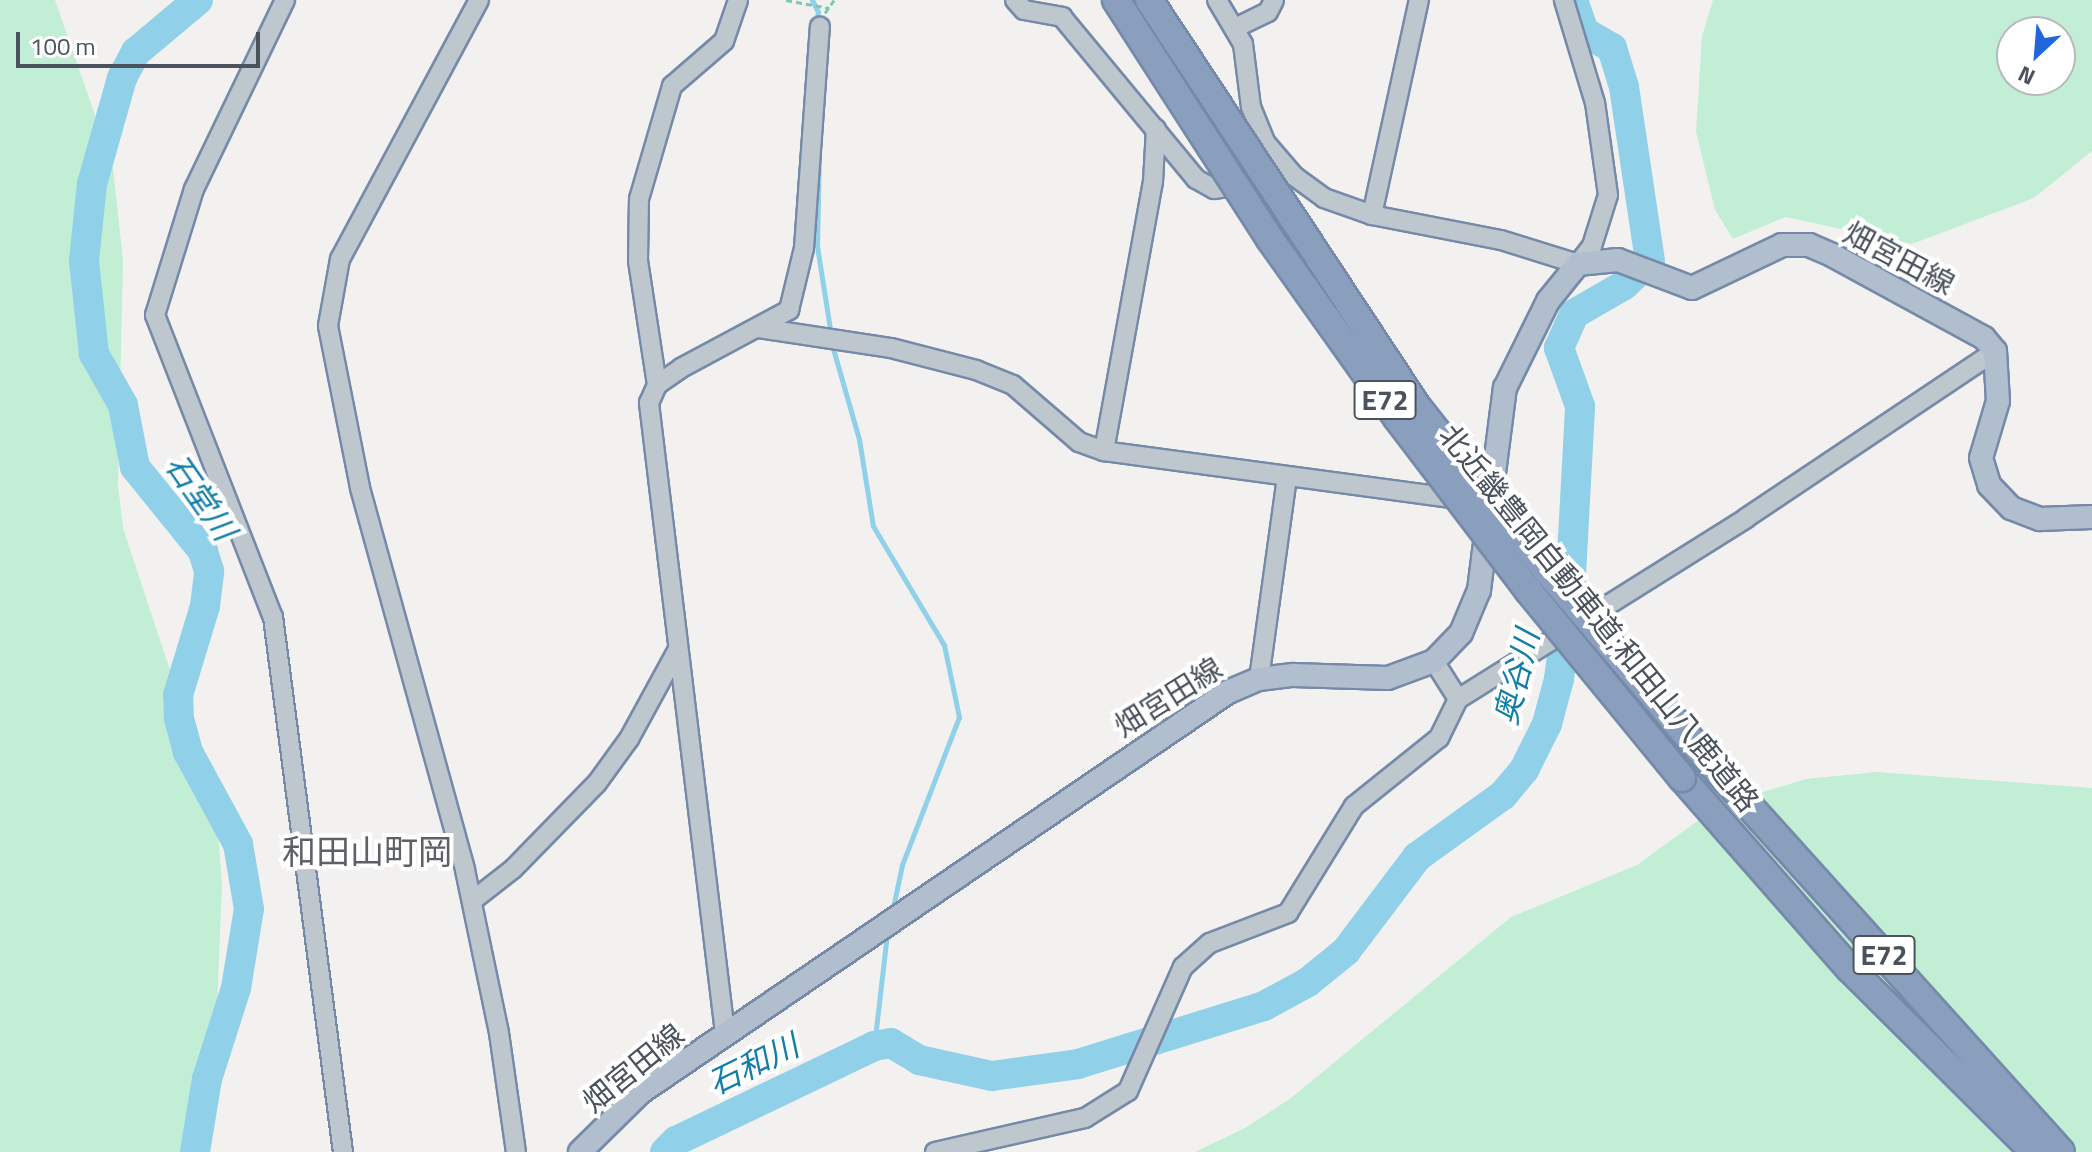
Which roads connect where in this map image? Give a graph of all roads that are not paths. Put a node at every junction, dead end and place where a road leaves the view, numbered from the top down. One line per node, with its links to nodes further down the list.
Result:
1 (285, 0): 30 (street)
2 (479, 0): 28 (street)
3 (738, 0): 19 (street)
4 (1015, 0): 13 (street)
5 (1116, 0): 34 (highway, 北近畿豊岡自動車道;和田山八鹿道路 / E72, bridge)
6 (1149, 0): 35 (highway, 北近畿豊岡自動車道;和田山八鹿道路 / E72, bridge)
7 (1217, 0): 12 (street)
8 (1274, 0): 12 (street)
9 (1419, 0): 15 (street)
10 (1564, 0): 16 (street)
11 (820, 27): 17 (street)
12 (1237, 27): 14 (street)
13 (1156, 129): 14 (street); 20 (street)
14 (1294, 176): 15 (street)
15 (1372, 215): 16 (street)
16 (1578, 264): 18 (main road, 畑宮田線); 22 (main road, 畑宮田線)
17 (759, 328): 19 (street); 20 (street)
18 (1995, 351): 23 (main road); 27 (street)
19 (657, 385): 24 (street)
20 (1104, 451): 21 (street)
21 (1287, 477): 22 (street); 26 (street)
22 (1491, 503): 25 (main road, 畑宮田線)
23 (2092, 517)
24 (677, 651): 28 (street); 29 (street)
25 (1434, 661): 26 (main road, 畑宮田線); 27 (street)
26 (1259, 679): 29 (main road, 畑宮田線)
27 (1458, 699): 33 (street)
28 (472, 901): 31 (street)
29 (725, 1033): 32 (main road, 畑宮田線)
30 (343, 1152)
31 (516, 1152)
32 (580, 1152)
33 (935, 1152)
34 (2034, 1152)
35 (2061, 1152)

